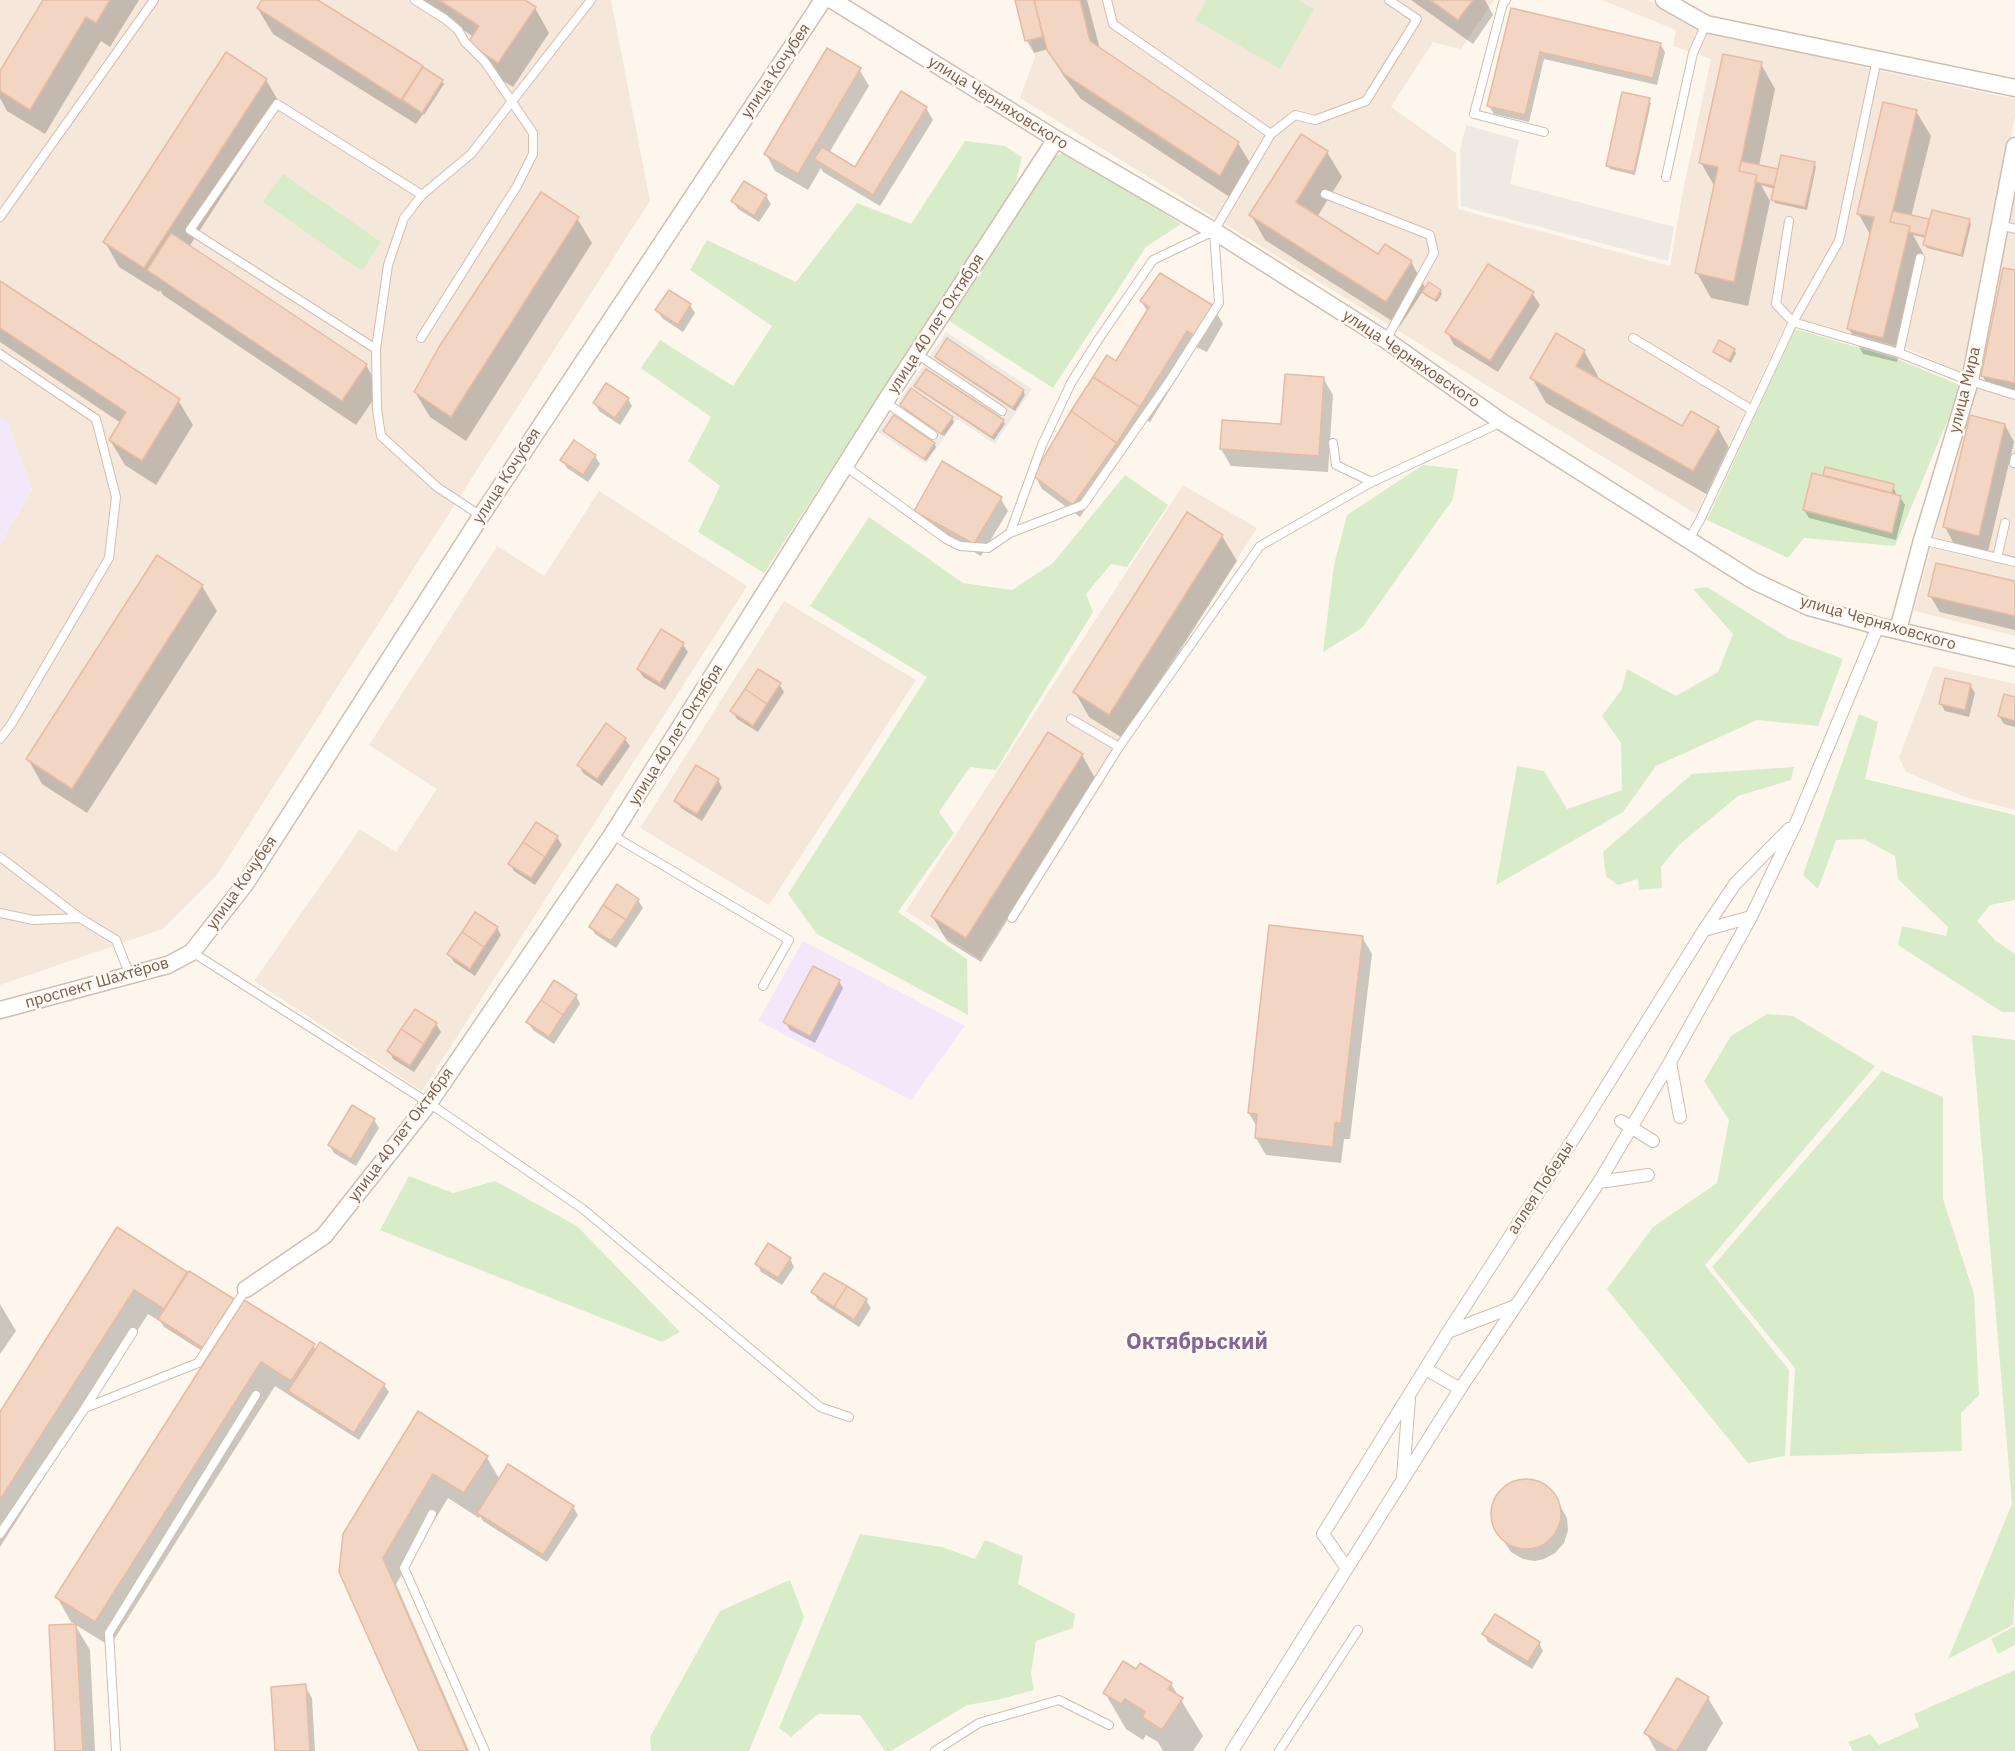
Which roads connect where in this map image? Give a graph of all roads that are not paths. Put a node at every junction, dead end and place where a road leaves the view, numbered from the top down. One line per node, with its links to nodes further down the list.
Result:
1 (154, 0): 21 (lane)
2 (415, 0): 13 (lane)
3 (591, 0): 13 (lane)
4 (823, 0): 44 (street, улица Кочубея)
5 (832, 0): 16 (street, улица Черняховского)
6 (1107, 0): 15 (lane)
7 (1389, 0): 15 (lane)
8 (1506, 0): 14 (lane)
9 (1664, 0): 10 (street)
10 (1706, 24): 11 (street); 18 (lane)
11 (1876, 59): 12 (street); 26 (lane)
12 (2015, 88)
13 (511, 102): 20 (lane); 27 (lane)
14 (1544, 132)
15 (1271, 134): 24 (lane)
16 (1056, 139): 24 (street, улица Черняховского); 33 (street, улица 40 лет Октября)
17 (2015, 146): 23 (street, улица Мира)
18 (1666, 177)
19 (1325, 194): 29 (lane)
20 (422, 195): 30 (lane); 30 (lane)
21 (0, 217)
22 (1789, 221): 26 (lane)
23 (2008, 227): 34 (street, улица Мира)
24 (1214, 231): 29 (street, улица Черняховского); 46 (lane); 46 (lane)
25 (1920, 258): 31 (lane)
26 (1793, 322): 31 (lane); 37 (lane)
27 (422, 338)
28 (1633, 338): 37 (lane)
29 (1386, 340): 39 (street, улица Черняховского)
30 (376, 349): 44 (lane)
31 (1899, 353): 34 (lane)
32 (0, 354): 55 (lane)
33 (917, 354): 36 (street, улица 40 лет Октября); 38 (lane)
34 (1971, 381): 35 (lane); 47 (street, улица Мира)
35 (2015, 395)
36 (885, 402): 40 (lane); 42 (street, улица 40 лет Октября)
37 (1752, 410): 48 (lane)
38 (1002, 411)
39 (1502, 422): 43 (lane); 48 (street, улица Черняховского)
40 (933, 435)
41 (1333, 443): 43 (lane)
42 (845, 466): 46 (lane); 58 (street, улица 40 лет Октября)
43 (1372, 482): 56 (lane)
44 (481, 516): 65 (street, улица Кочубея)
45 (2005, 522): 49 (lane)
46 (1010, 532)
47 (1922, 540): 49 (lane); 52 (street, улица Мира)
48 (1688, 541): 51 (street, улица Черняховского)
49 (1997, 558): 50 (lane)
50 (2015, 562)
51 (1878, 626): 52 (street, улица Черняховского); 57 (street)
52 (1898, 630): 53 (street, улица Черняховского)
53 (2015, 658)
54 (1071, 719): 56 (lane)
55 (0, 739)
56 (1119, 747): 63 (lane)
57 (1797, 821): 61 (street); 64 (street, аллея Победы)
58 (612, 835): 67 (lane); 70 (street, улица 40 лет Октября)
59 (0, 857): 62 (lane)
60 (0, 913): 62 (lane)
61 (1751, 917): 64 (street); 69 (street)
62 (80, 918): 66 (lane)
63 (1012, 918)
64 (1704, 930): 79 (street, аллея Победы)
65 (192, 952): 66 (street, проспект Шахтёров); 70 (lane)
66 (130, 976): 68 (street, проспект Шахтёров)
67 (763, 986)
68 (0, 1010)
69 (1670, 1062): 71 (street); 72 (street)
70 (429, 1103): 76 (street, улица 40 лет Октября); 85 (lane)
71 (1680, 1117)
72 (1626, 1124): 73 (street); 75 (street)
73 (1653, 1141)
74 (1648, 1175): 75 (street)
75 (1599, 1182): 77 (street)
76 (246, 1289): 84 (lane)
77 (1515, 1306): 79 (street); 81 (street)
78 (133, 1332): 84 (lane)
79 (1448, 1332): 80 (street, аллея Победы)
80 (1426, 1370): 81 (street); 82 (street, аллея Победы)
81 (1460, 1389): 86 (street)
82 (1409, 1394): 86 (street); 89 (street, аллея Победы)
83 (256, 1395): 92 (lane)
84 (85, 1408): 88 (lane)
85 (849, 1417)
86 (1403, 1479): 89 (street)
87 (432, 1514): 93 (lane)
88 (0, 1534)
89 (1346, 1567): 95 (street)
90 (1358, 1630): 96 (lane)
91 (1109, 1725): 94 (lane)
92 (116, 1751)
93 (485, 1751)
94 (935, 1751)
95 (1232, 1751)
96 (1279, 1751)

